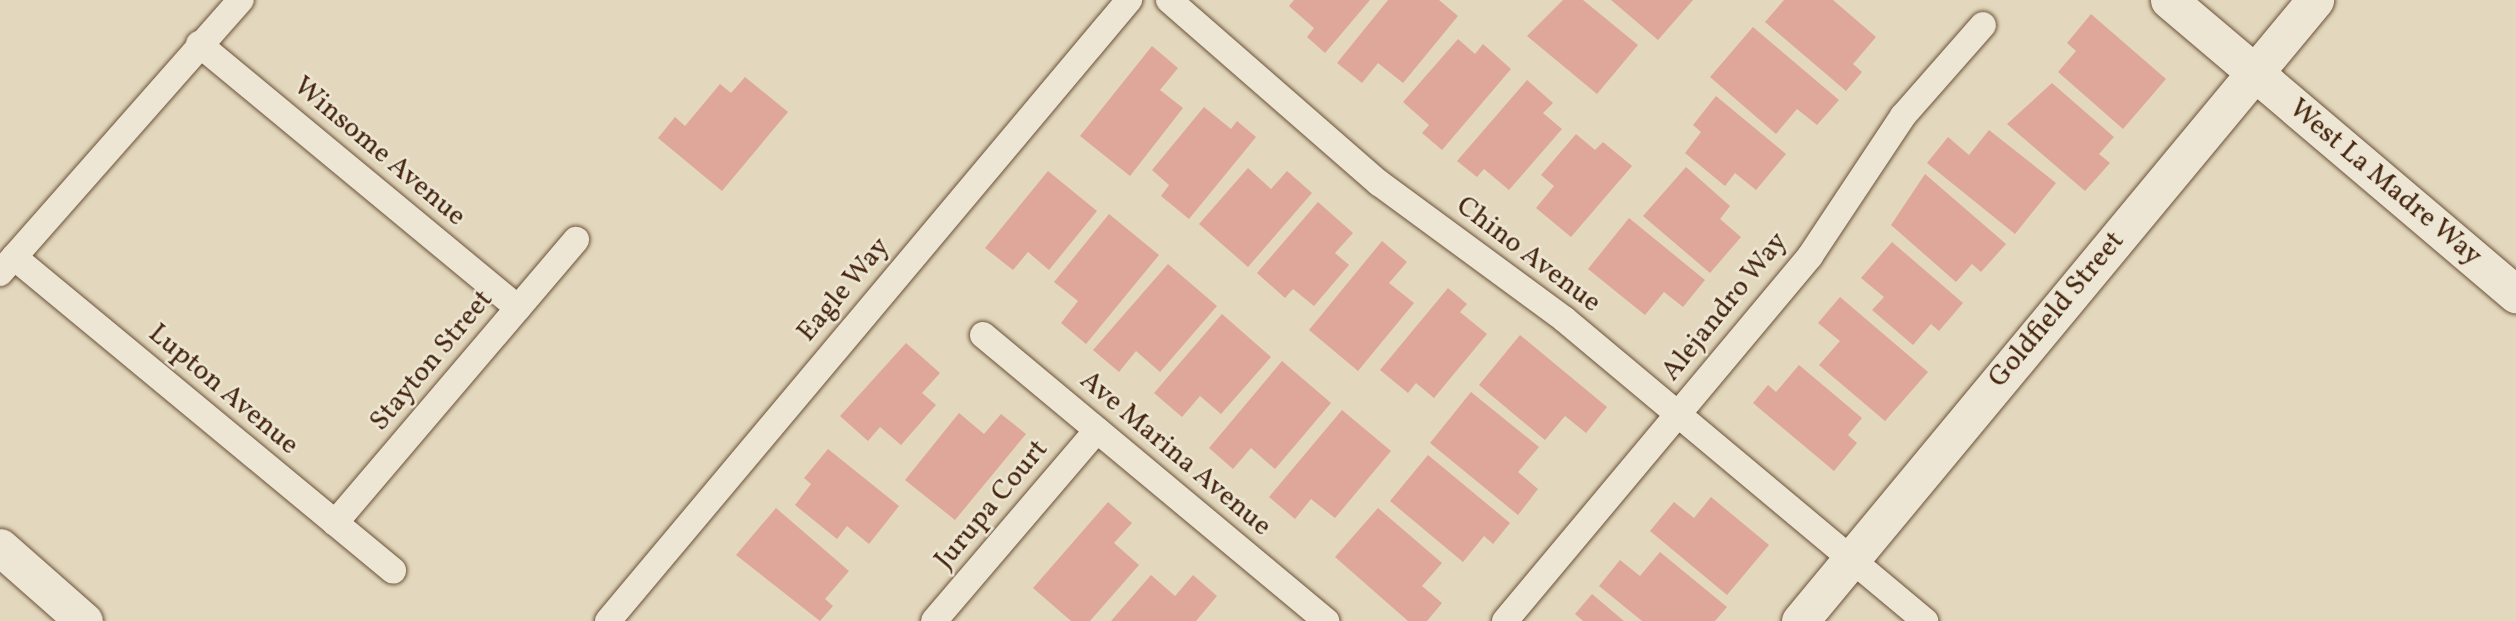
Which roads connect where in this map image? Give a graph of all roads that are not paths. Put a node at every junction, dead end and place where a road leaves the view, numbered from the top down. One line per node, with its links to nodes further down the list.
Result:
1 (241, 0): 7 (street)
2 (1129, 0): 21 (street, Eagle Way)
3 (1169, 0): 14 (street, Chino Avenue)
4 (2169, 0): 8 (street, West La Madre Way)
5 (2315, 0): 8 (street, Goldfield Street)
6 (1983, 25): 14 (street, Alejandro Way)
7 (199, 44): 10 (street); 12 (street, Winsome Avenue)
8 (2254, 72): 11 (street, West La Madre Way); 18 (street, Goldfield Street)
9 (576, 240): 12 (street, Stayton Street)
10 (7, 265): 16 (street, Lupton Avenue)
11 (2516, 294)
12 (518, 308): 16 (street, Stayton Street)
13 (983, 335): 15 (street, Ave Marina Avenue)
14 (1678, 415): 18 (street, Chino Avenue); 24 (street, Alejandro Way)
15 (1097, 430): 22 (street, Jurupa Court); 23 (street, Ave Marina Avenue)
16 (335, 523): 19 (street, Lupton Avenue)
17 (0, 547): 20 (street)
18 (1850, 560): 25 (street, Goldfield Street); 26 (street, Chino Avenue)
19 (393, 570)
20 (84, 621)
21 (608, 621)
22 (934, 621)
23 (1326, 621)
24 (1505, 621)
25 (1800, 621)
26 (1925, 621)

